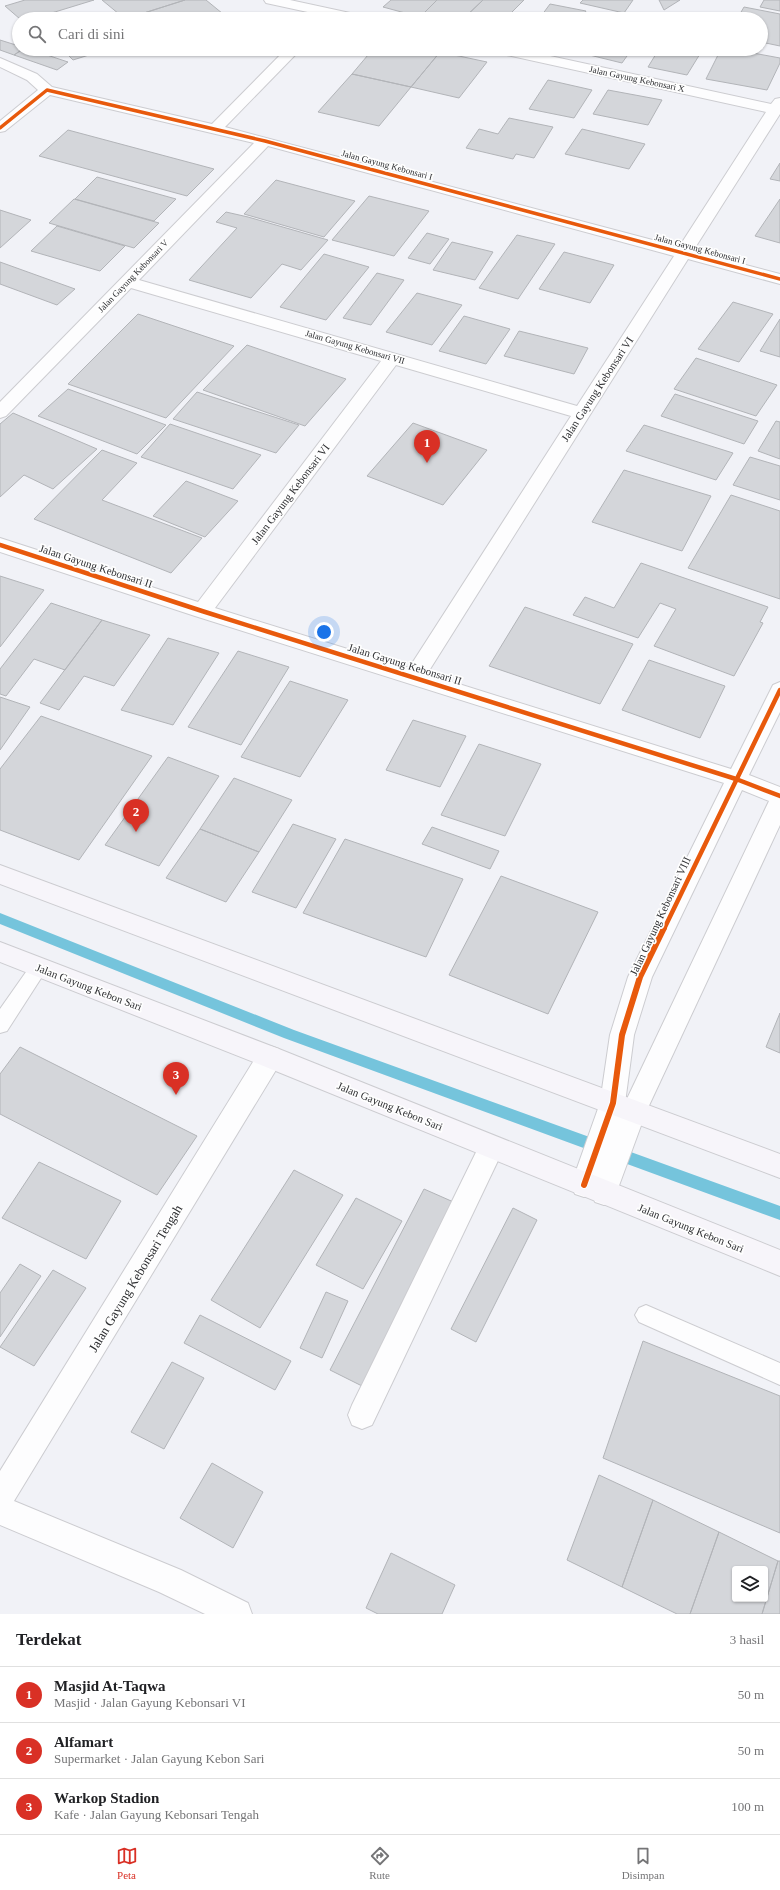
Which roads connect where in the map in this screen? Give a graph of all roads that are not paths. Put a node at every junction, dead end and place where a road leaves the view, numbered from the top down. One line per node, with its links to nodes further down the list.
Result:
1 (271, 0): 2 (street)
2 (327, 12)
3 (287, 56): 9 (street)
4 (533, 56): 7 (street, Jalan Gayung Kebonsari X)
5 (0, 62): 6 (street)
6 (47, 90): 8 (street); 9 (street, Jalan Gayung Kebonsari I)
7 (778, 105): 11 (street, Jalan Gayung Kebonsari VI)
8 (0, 128)
9 (216, 128): 10 (street, Jalan Gayung Kebonsari I)
10 (265, 141): 11 (street, Jalan Gayung Kebonsari I); 13 (street, Jalan Gayung Kebonsari V)
11 (684, 253): 12 (street, Jalan Gayung Kebonsari I); 16 (street, Jalan Gayung Kebonsari VI)
12 (780, 279)
13 (128, 282): 14 (street, Jalan Gayung Kebonsari VII); 15 (street, Jalan Gayung Kebonsari V)
14 (392, 358): 16 (street, Jalan Gayung Kebonsari VII); 18 (street, Jalan Gayung Kebonsari VI)
15 (0, 412)
16 (582, 413): 19 (street, Jalan Gayung Kebonsari VI)
17 (0, 545): 18 (street, Jalan Gayung Kebonsari II)
18 (202, 611): 19 (street, Jalan Gayung Kebonsari II)
19 (414, 677): 21 (street, Jalan Gayung Kebonsari II)
20 (780, 690): 21 (street, Jalan Gayung Kebonsari VIII)
21 (736, 779): 22 (street, Jalan Gayung Kebonsari II); 29 (street, Jalan Gayung Kebonsari VIII)
22 (780, 796)
23 (780, 801): 29 (street, Jalan Gayung Kebonsari VIII)
24 (0, 874): 29 (main road)
25 (0, 952): 26 (main road, Jalan Gayung Kebon Sari)
26 (39, 967): 27 (lane); 28 (main road, Jalan Gayung Kebon Sari)
27 (0, 1025)
28 (270, 1057): 30 (main road, Jalan Gayung Kebon Sari); 37 (street, Jalan Gayung Kebonsari Tengah)
29 (620, 1118): 31 (main road); 32 (street, Jalan Gayung Kebonsari VIII)
30 (491, 1148): 32 (main road, Jalan Gayung Kebon Sari); 36 (street)
31 (780, 1166)
32 (597, 1179): 33 (main road, Jalan Gayung Kebon Sari)
33 (780, 1264)
34 (646, 1315): 35 (lane)
35 (780, 1374)
36 (362, 1415)
37 (0, 1498)
38 (0, 1510): 39 (street)
39 (237, 1614)

